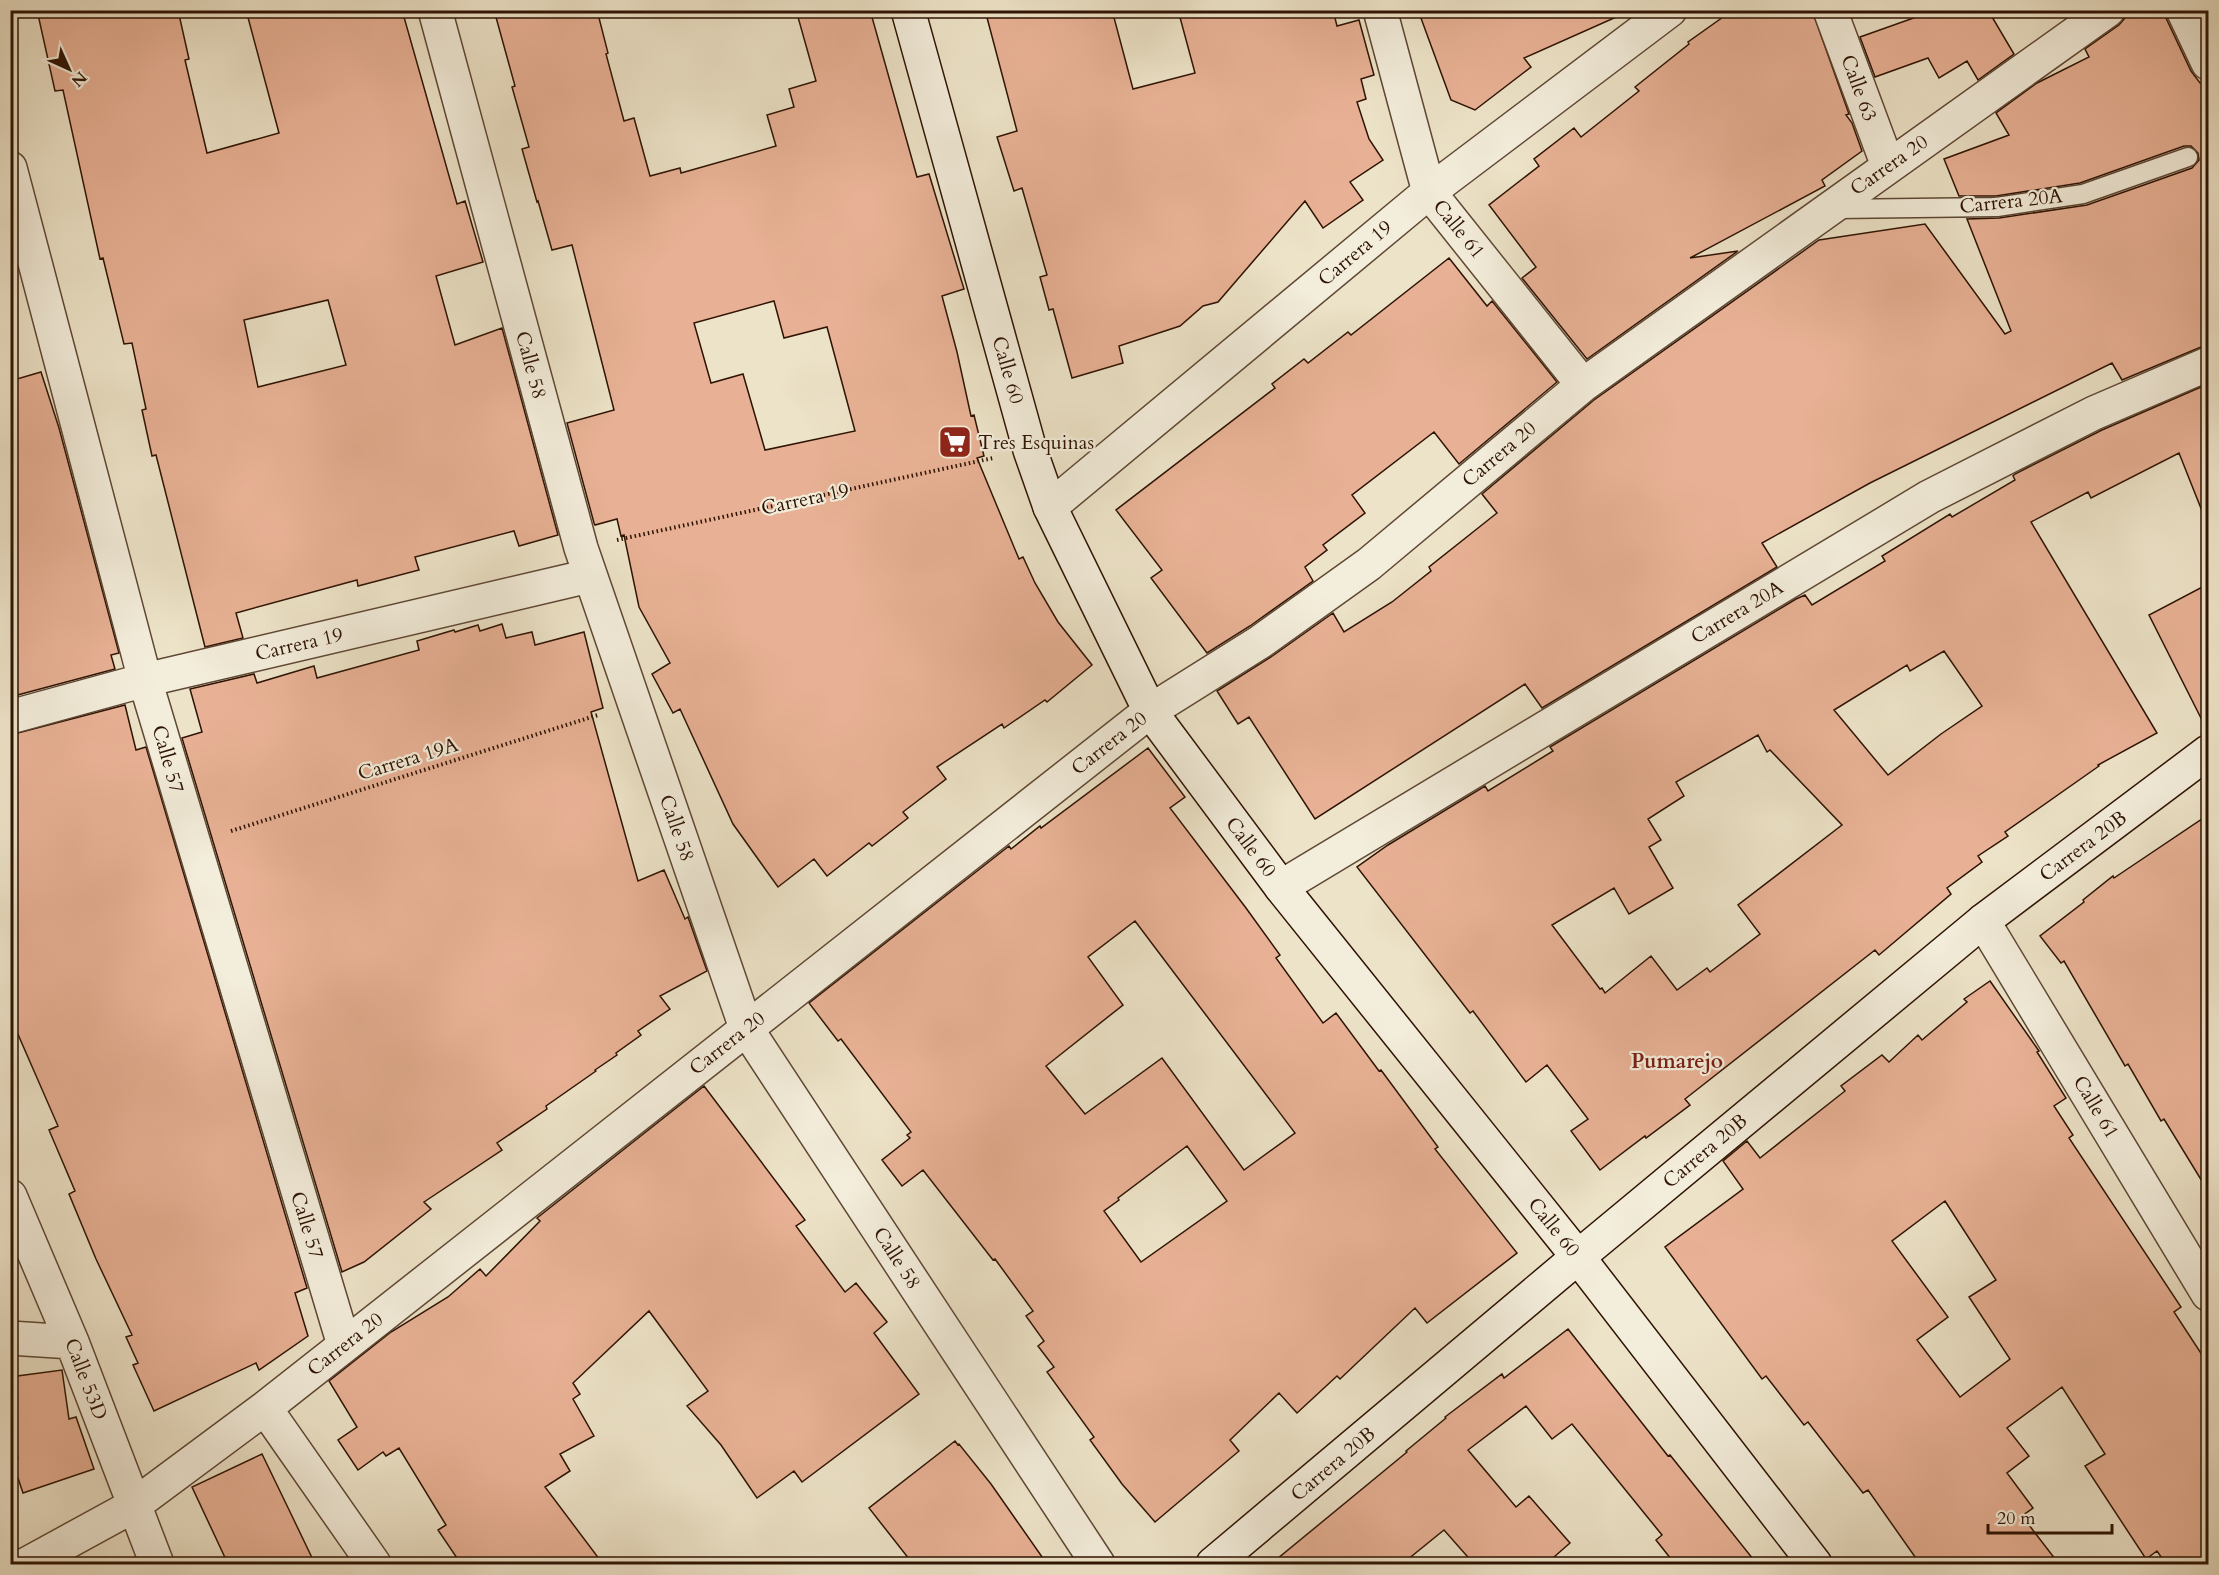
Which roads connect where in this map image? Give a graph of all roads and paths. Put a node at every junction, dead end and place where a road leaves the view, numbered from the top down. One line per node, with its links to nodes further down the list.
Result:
1 (435, 10): 18 (street, Calle 58)
2 (908, 10): 16 (street, Calle 60)
3 (1380, 10): 12 (street, Calle 61)
4 (1670, 10): 12 (street, Carrera 19)
5 (1830, 10): 10 (street, Calle 63)
6 (2108, 10): 10 (street, Carrera 20)
7 (2183, 10): 8 (street)
8 (2208, 63)
9 (2188, 157): 13 (lane, Carrera 20A)
10 (1888, 166): 13 (street, Carrera 20)
11 (10, 168): 19 (street, Calle 57)
12 (1429, 192): 15 (street, Calle 61); 17 (street, Carrera 19)
13 (1827, 209): 15 (street, Carrera 20)
14 (2208, 364): 25 (street, Carrera 20A)
15 (1583, 384): 21 (street, Carrera 20)
16 (1030, 450): 17 (street, Calle 60); 18 (path, Carrera 19)
17 (1050, 507): 21 (street, Calle 60)
18 (585, 562): 19 (street, Carrera 19); 20 (street, Calle 58)
19 (145, 680): 22 (street, Carrera 19); 24 (street, Calle 57)
20 (634, 704): 24 (path, Carrera 19A); 27 (street, Calle 58)
21 (1150, 711): 25 (street, Calle 60); 27 (street, Carrera 20)
22 (10, 717)
23 (2208, 752): 26 (street, Carrera 20B)
24 (192, 843): 33 (street, Calle 57)
25 (1281, 887): 29 (street, Calle 60)
26 (1983, 921): 29 (street, Carrera 20B); 30 (street, Calle 61)
27 (746, 1028): 33 (street, Carrera 20); 39 (street, Calle 58)
28 (10, 1196): 32 (street, Calle 53D)
29 (1578, 1257): 40 (street, Carrera 20B); 41 (street, Calle 60)
30 (2208, 1293)
31 (10, 1338): 32 (street)
32 (72, 1342): 35 (street, Calle 53D)
33 (344, 1345): 34 (street, Carrera 20)
34 (265, 1408): 35 (street, Carrera 20); 38 (street)
35 (133, 1506): 36 (street, Carrera 20); 37 (street, Calle 53D)
36 (27, 1564)
37 (157, 1564)
38 (374, 1564)
39 (1098, 1564)
40 (1213, 1564)
41 (1815, 1564)

